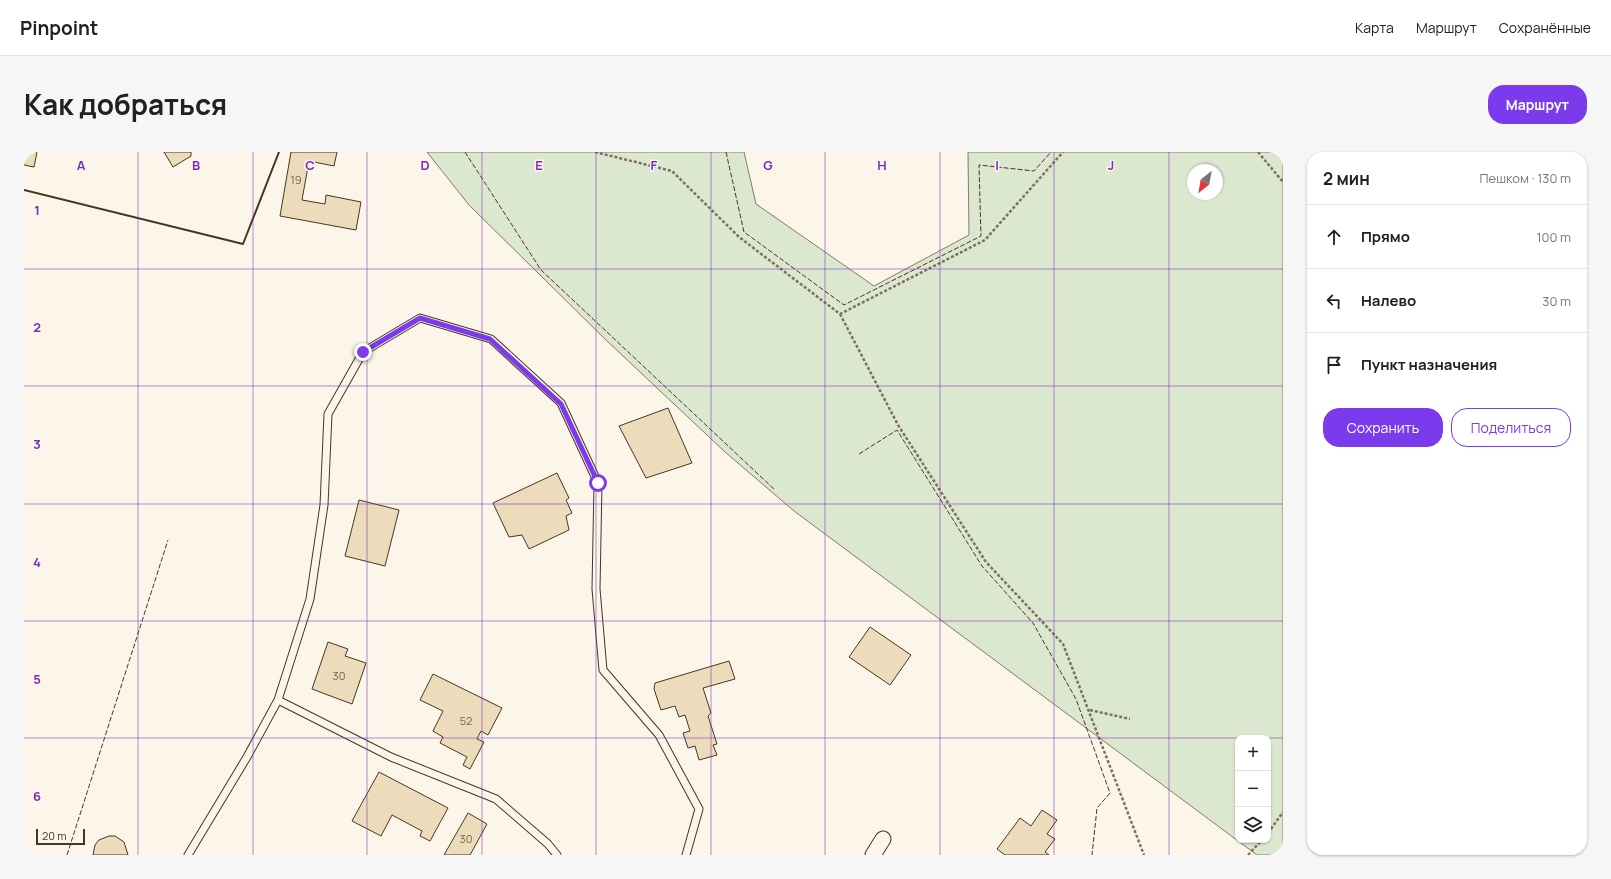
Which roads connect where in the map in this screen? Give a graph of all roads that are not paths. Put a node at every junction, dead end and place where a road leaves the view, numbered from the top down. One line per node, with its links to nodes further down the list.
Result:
1 (278, 700): 3 (lane); 4 (lane); 5 (lane)
2 (883, 839): 6 (street)
3 (188, 855)
4 (556, 855)
5 (686, 855)
6 (873, 855)

